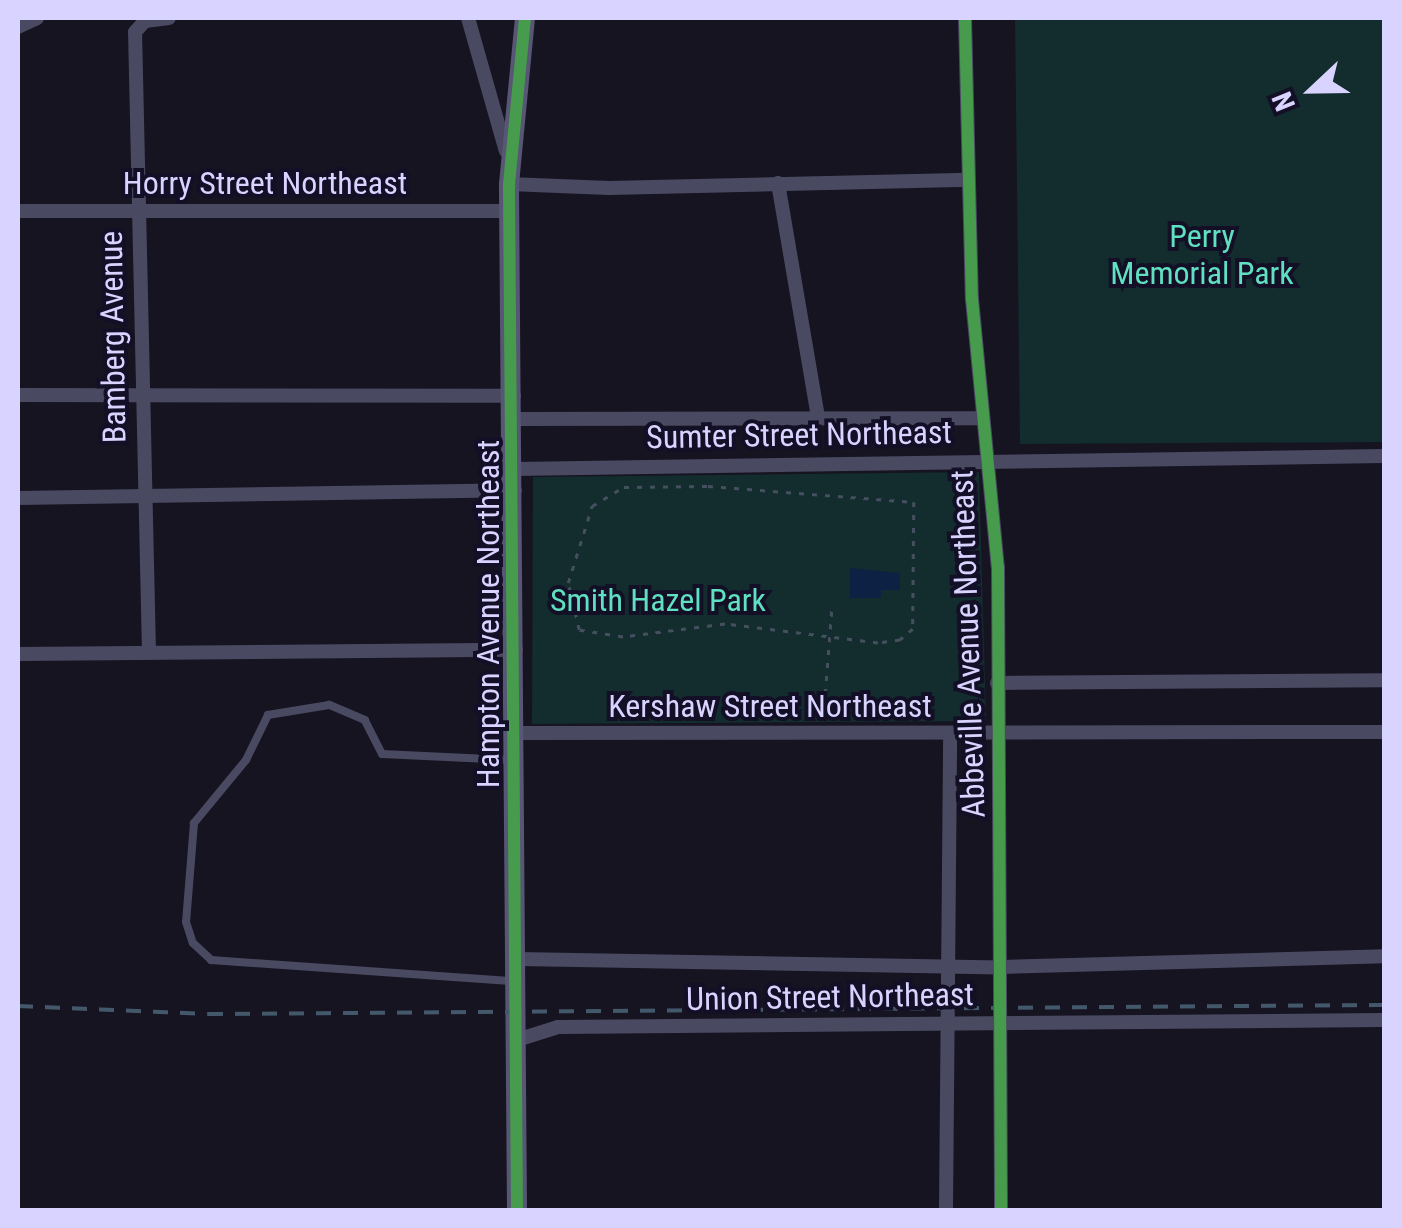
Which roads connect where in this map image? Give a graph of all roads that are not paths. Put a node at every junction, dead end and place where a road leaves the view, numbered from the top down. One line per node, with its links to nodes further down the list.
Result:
1 (37, 18): 6 (street)
2 (168, 18): 10 (street, Bamberg Avenue)
3 (468, 18): 9 (street)
4 (525, 18): 9 (street, Hampton Avenue Northeast)
5 (965, 18): 7 (street, Abbeville Avenue Northeast)
6 (18, 27)
7 (969, 180): 8 (street); 17 (street, Abbeville Avenue Northeast)
8 (778, 183): 9 (street); 16 (street)
9 (509, 184): 11 (street, Hampton Avenue Northeast)
10 (138, 210): 11 (street, Horry Street Northeast); 12 (street, Horry Street Northeast); 13 (street, Bamberg Avenue)
11 (512, 210): 15 (street, Hampton Avenue Northeast)
12 (18, 211)
13 (141, 393): 14 (street); 15 (street); 22 (street, Bamberg Avenue)
14 (18, 395)
15 (514, 396): 18 (street, Hampton Avenue Northeast)
16 (818, 418): 17 (street, Sumter Street Northeast); 18 (street, Sumter Street Northeast)
17 (983, 418): 20 (street, Abbeville Avenue Northeast)
18 (514, 419): 21 (street, Hampton Avenue Northeast)
19 (1384, 456): 20 (street, Sumter Street Northeast)
20 (991, 458): 21 (street, Sumter Street Northeast); 28 (street, Abbeville Avenue Northeast)
21 (515, 479): 22 (street, Sumter Street Northeast); 24 (street, Hampton Avenue Northeast)
22 (144, 494): 23 (street, Sumter Street Northeast); 25 (street, Bamberg Avenue)
23 (18, 498)
24 (516, 650): 25 (street); 30 (street, Hampton Avenue Northeast)
25 (149, 652): 26 (street)
26 (18, 654)
27 (1384, 680): 28 (street)
28 (997, 683): 32 (street, Abbeville Avenue Northeast)
29 (1384, 732): 32 (street, Kershaw Street Northeast)
30 (516, 733): 31 (street, Kershaw Street Northeast); 33 (street, Hampton Avenue Northeast)
31 (950, 733): 32 (street, Kershaw Street Northeast); 36 (street, Abbeville Avenue Northeast)
32 (998, 733): 37 (street, Abbeville Avenue Northeast)
33 (516, 760): 35 (street, Hampton Avenue Northeast); 38 (lane)
34 (1384, 956): 37 (street, Union Street Northeast)
35 (518, 959): 36 (street, Union Street Northeast); 38 (street, Hampton Avenue Northeast)
36 (946, 966): 37 (street, Union Street Northeast); 41 (street, Abbeville Avenue Northeast)
37 (1000, 967): 40 (street, Abbeville Avenue Northeast)
38 (518, 982): 42 (street, Hampton Avenue Northeast)
39 (1384, 1020): 40 (street, Union Street Northeast)
40 (1000, 1023): 41 (street, Union Street Northeast); 45 (street, Abbeville Avenue Northeast)
41 (946, 1024): 42 (street, Union Street Northeast); 44 (street, Abbeville Avenue Northeast)
42 (517, 1040): 43 (street, Hampton Avenue Northeast)
43 (517, 1210)
44 (946, 1210)
45 (1001, 1210)

